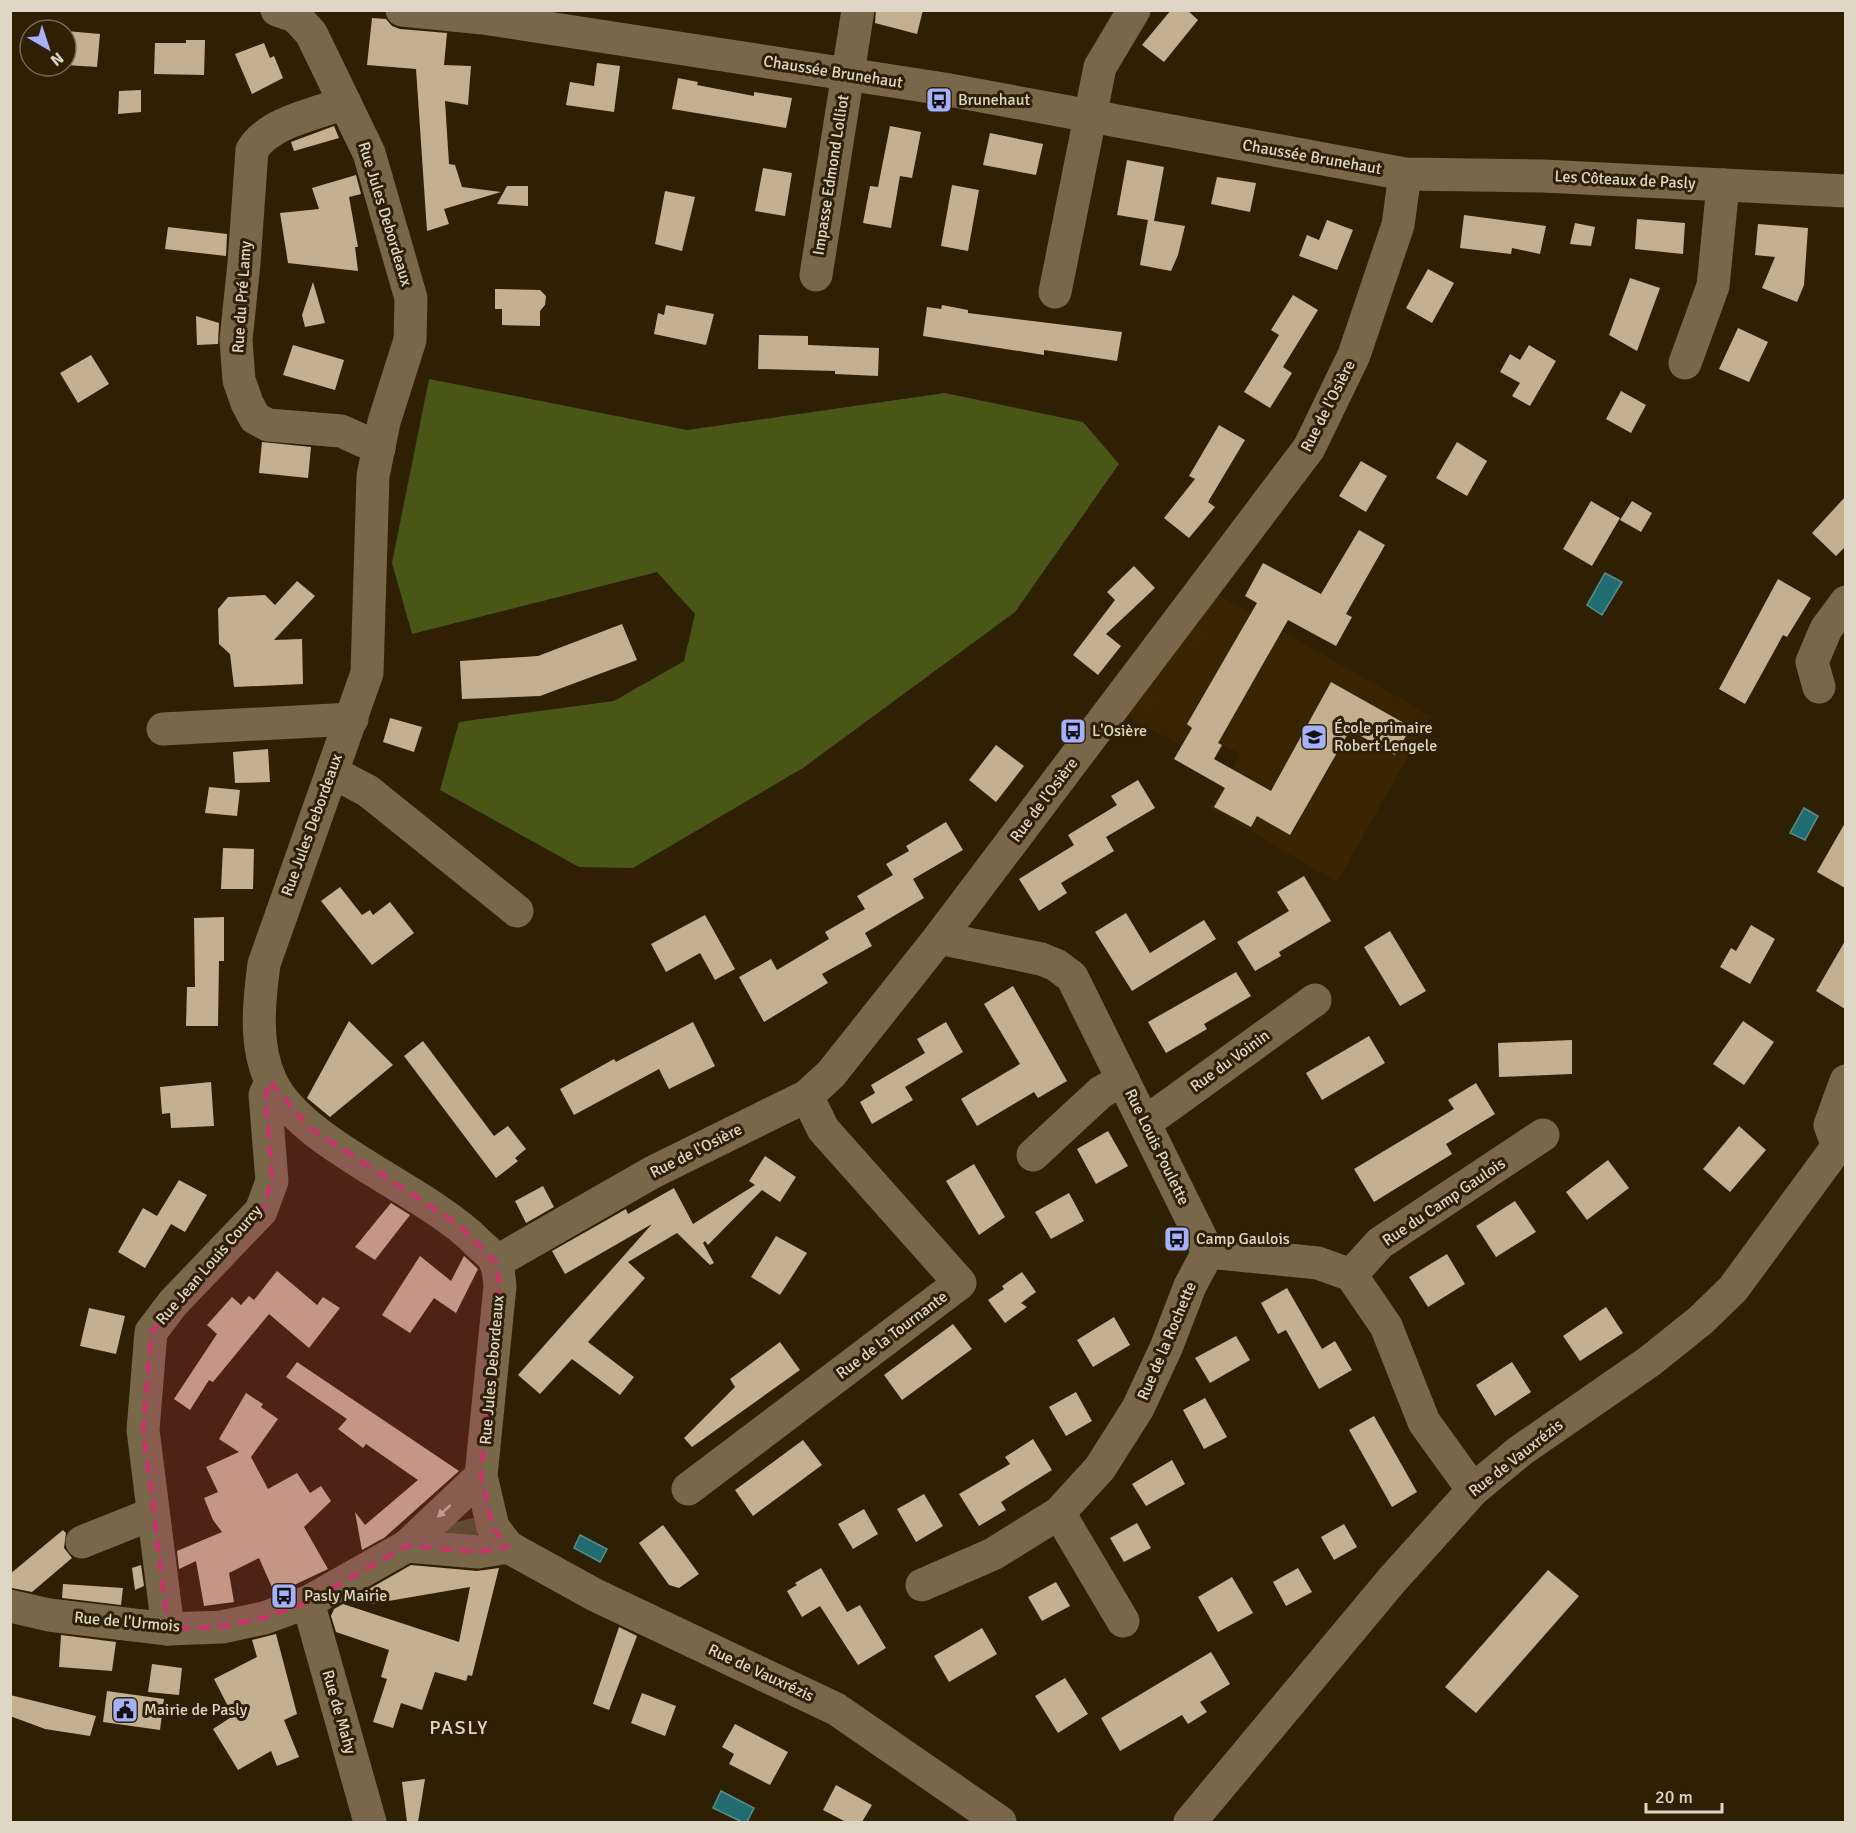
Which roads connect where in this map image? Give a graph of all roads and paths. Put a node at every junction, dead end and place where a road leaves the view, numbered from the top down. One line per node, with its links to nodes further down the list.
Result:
1 (402, 10): 5 (street, Chaussée Brunehaut)
2 (858, 10): 5 (street, Impasse Edmond Lolliot)
3 (1134, 10): 7 (street)
4 (292, 12): 6 (street, Rue Jules Debordeaux)
5 (847, 74): 7 (street, Chaussée Brunehaut); 11 (street, Impasse Edmond Lolliot)
6 (345, 103): 14 (street, Rue Jules Debordeaux); 14 (street, Rue du Pré Lamy)
7 (1090, 117): 8 (street, Chaussée Brunehaut); 12 (street)
8 (1405, 174): 9 (street, Les Côteaux de Pasly); 21 (street, Rue de l'Osière)
9 (1723, 185): 10 (street, Les Côteaux de Pasly); 13 (street)
10 (1845, 191)
11 (816, 275)
12 (1055, 292)
13 (1685, 363)
14 (379, 448): 17 (street, Rue Jules Debordeaux)
15 (1845, 602): 16 (street)
16 (1819, 687)
17 (352, 719): 18 (street); 19 (street, Rue Jules Debordeaux)
18 (163, 729)
19 (332, 772): 20 (street); 25 (street, Rue Jules Debordeaux)
20 (517, 911)
21 (939, 939): 23 (street, Rue Louis Poulette); 26 (street, Rue de l'Osière)
22 (1315, 1000): 27 (street, Rue du Voinin)
23 (1123, 1080): 27 (street, Rue Louis Poulette); 30 (street)
24 (1845, 1081): 29 (street, Rue de Vauxrézis)
25 (271, 1082): 32 (street, Rue Jules Debordeaux); 38 (street, Rue Jean Louis Courcy)
26 (807, 1096): 32 (street, Rue de l'Osière); 35 (street, Rue de la Tournante)
27 (1146, 1122): 31 (street, Rue Louis Poulette)
28 (1543, 1135): 33 (street, Rue du Camp Gaulois)
29 (1841, 1139): 36 (street, Rue de Vauxrézis)
30 (1033, 1155)
31 (1208, 1252): 33 (street); 37 (street, Rue de la Rochette)
32 (496, 1262): 34 (street, Rue Jules Debordeaux)
33 (1351, 1275): 36 (street)
34 (481, 1476): 40 (street, Rue de l'Urmois, one-way to 40); 41 (street, Rue Jules Debordeaux)
35 (688, 1489)
36 (1473, 1490): 49 (street, Rue de Vauxrézis)
37 (1059, 1513): 42 (street, Rue de la Rochette); 45 (street)
38 (152, 1514): 39 (street); 46 (street, Rue Jean Louis Courcy)
39 (82, 1542)
40 (406, 1546): 41 (street); 43 (street, Rue de l'Urmois)
41 (508, 1547): 48 (street, Rue de Vauxrézis)
42 (922, 1585)
43 (308, 1602): 46 (street, Rue de l'Urmois); 47 (street, Rue de Mahy)
44 (10, 1606): 46 (street, Rue de l'Urmois)
45 (1123, 1621)
46 (168, 1629)
47 (370, 1822)
48 (1000, 1822)
49 (1190, 1822)

